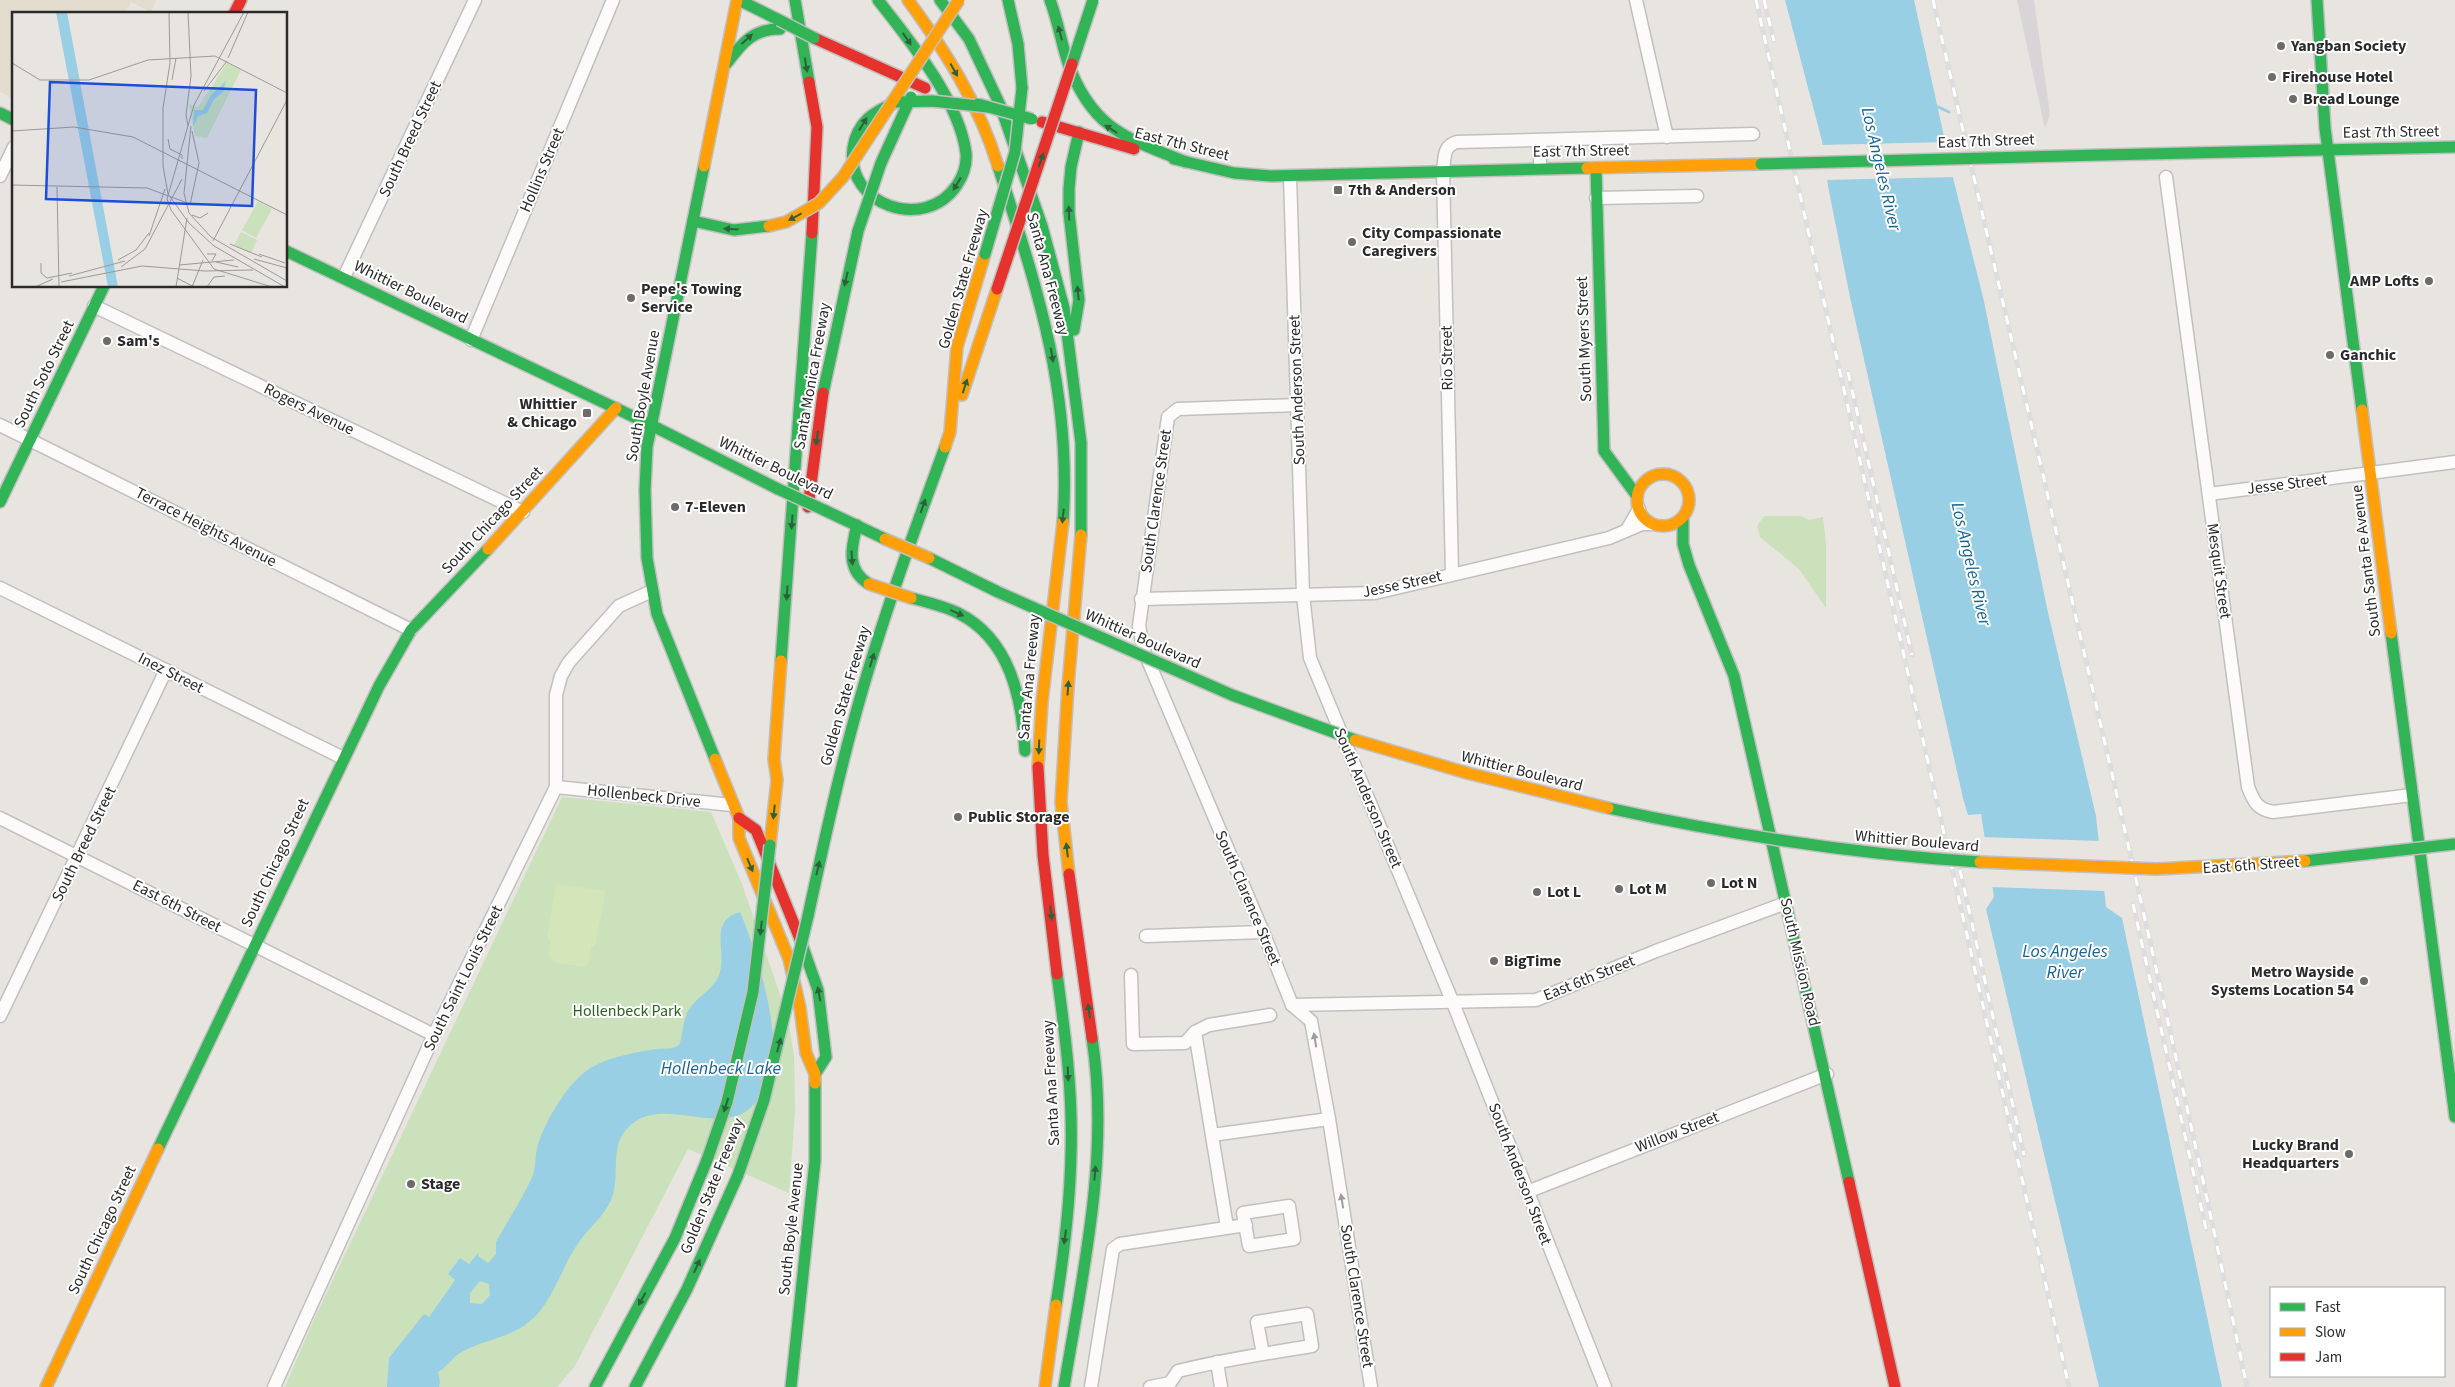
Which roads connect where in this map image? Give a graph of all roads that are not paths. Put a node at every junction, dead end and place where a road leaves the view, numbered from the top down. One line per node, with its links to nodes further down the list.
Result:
1 (241, 0): 17 (main road)
2 (476, 0): 43 (street, South Breed Street)
3 (613, 0): 46 (street, Hollins Street)
4 (738, 0): 18 (main road, East 7th Street); 21 (main road, South Boyle Avenue)
5 (786, 0): 19 (main road)
6 (795, 0): 19 (main road, Golden State Freeway)
7 (878, 0): 22 (main road, one-way to 22, bridge)
8 (908, 0): 83 (main road, Santa Ana Freeway, one-way to 83)
9 (940, 0): 20 (main road, Santa Ana Freeway)
10 (954, 0): 20 (main road)
11 (960, 0): 41 (main road, one-way to 41, bridge); 62 (main road, Santa Monica Freeway, one-way to 62, bridge)
12 (1008, 0): 52 (main road, Golden State Freeway, bridge)
13 (1050, 0): 32 (main road, one-way to 13)
14 (1093, 0): 52 (main road, one-way to 14, bridge)
15 (1636, 0): 27 (street)
16 (2317, 0): 30 (main road, South Santa Fe Avenue)
17 (235, 12)
18 (780, 24): 21 (main road, one-way to 18); 22 (main road, East 7th Street, bridge)
19 (801, 34): 77 (main road, Golden State Freeway, one-way to 77)
20 (969, 39): 47 (main road, Santa Ana Freeway)
21 (724, 67): 41 (main road, South Boyle Avenue)
22 (988, 107): 25 (main road, East 7th Street, bridge)
23 (0, 113): 24 (main road)
24 (12, 119)
25 (1079, 132): 32 (main road, East 7th Street); 47 (main road, one-way to 25)
26 (1753, 134): 27 (street)
27 (1666, 137): 28 (street)
28 (1540, 140): 33 (street); 35 (street, Rio Street)
29 (2455, 147): 30 (main road, East 7th Street)
30 (2328, 150): 34 (main road, East 7th Street, bridge); 56 (main road, South Santa Fe Avenue)
31 (12, 151): 36 (street)
32 (1186, 162): 37 (main road, East 7th Street)
33 (1540, 168): 34 (main road, East 7th Street); 35 (main road, East 7th Street)
34 (1596, 168): 40 (main road, South Myers Street)
35 (1443, 170): 37 (main road, East 7th Street); 68 (street, Rio Street)
36 (0, 176)
37 (1290, 176): 48 (street, South Anderson Street)
38 (2166, 177): 58 (street, Mesquit Street)
39 (1697, 196): 40 (street)
40 (1596, 198): 55 (main road, South Myers Street)
41 (693, 221): 51 (main road, South Boyle Avenue)
42 (288, 252): 43 (main road, Whittier Boulevard)
43 (344, 277): 46 (main road, Whittier Boulevard)
44 (103, 288): 45 (main road, South Soto Street)
45 (94, 306): 53 (main road, South Soto Street); 61 (street, Rogers Avenue)
46 (471, 340): 49 (main road, Whittier Boulevard)
47 (1070, 358): 106 (main road, Santa Ana Freeway, one-way to 47)
48 (1298, 405): 71 (street, South Anderson Street); 72 (street, South Clarence Street)
49 (616, 408): 51 (main road, Whittier Boulevard); 61 (main road, South Chicago Street)
50 (0, 425): 53 (street, Terrace Heights Avenue)
51 (653, 426): 64 (main road, Whittier Boulevard, bridge); 70 (main road, South Boyle Avenue)
52 (950, 432): 109 (main road, Golden State Freeway, one-way to 52, bridge)
53 (30, 440): 59 (main road, South Soto Street); 74 (street, Terrace Heights Avenue)
54 (2455, 462): 56 (street, Jesse Street)
55 (1620, 473): 57 (main road); 60 (main road, South Myers Street)
56 (2371, 473): 58 (street, Jesse Street); 79 (main road, South Santa Fe Avenue)
57 (1649, 478): 60 (main road); 63 (main road)
58 (2209, 494): 79 (street, Mesquit Street)
59 (0, 502)
60 (1638, 503): 65 (main road); 66 (street)
61 (523, 512): 74 (main road, South Chicago Street)
62 (806, 518)
63 (1683, 518): 65 (main road); 67 (main road, South Mission Road)
64 (857, 525): 83 (main road, one-way to 83, bridge); 86 (main road, Whittier Boulevard, bridge)
65 (1656, 525): 66 (street, Jesse Street); 67 (main road)
66 (1627, 530): 68 (street, Jesse Street)
67 (1683, 544): 87 (main road, South Mission Road)
68 (1452, 573): 71 (street, Jesse Street)
69 (0, 588): 75 (street, Inez Street)
70 (652, 591): 78 (street, South Saint Louis Street); 80 (main road, South Boyle Avenue)
71 (1303, 595): 72 (street, Jesse Street); 92 (street, South Anderson Street)
72 (1142, 599): 88 (street, South Clarence Street)
73 (796, 623): 77 (main road)
74 (411, 630): 76 (main road, South Chicago Street)
75 (166, 670): 76 (street, Inez Street); 85 (street, South Breed Street)
76 (343, 758): 90 (main road, South Chicago Street)
77 (777, 780): 110 (main road, Golden State Freeway, one-way to 110, bridge)
78 (556, 787): 80 (street, Hollenbeck Drive); 99 (street, South Saint Louis Street)
79 (2412, 795): 97 (main road, South Santa Fe Avenue)
80 (732, 805): 82 (main road, South Boyle Avenue)
81 (0, 818): 85 (street, East 6th Street)
82 (739, 818): 100 (main road, South Boyle Avenue, one-way to 100); 100 (main road, South Boyle Avenue, one-way to 82)
83 (1040, 830): 111 (main road, Santa Ana Freeway, one-way to 111)
84 (2455, 844): 86 (main road, East 6th Street, bridge)
85 (78, 857): 90 (street, East 6th Street); 95 (street, South Breed Street)
86 (2046, 866)
87 (1786, 903): 92 (street, East 6th Street); 101 (main road, South Mission Road)
88 (1263, 932): 89 (street); 93 (street, South Clarence Street)
89 (1146, 936)
90 (254, 945): 99 (street, East 6th Street); 116 (main road, South Chicago Street)
91 (1131, 975): 98 (street)
92 (1453, 1003): 93 (street, East 6th Street); 105 (street, South Anderson Street)
93 (1292, 1005): 103 (street, South Clarence Street, one-way to 93)
94 (2455, 1014): 97 (street)
95 (0, 1016)
96 (1270, 1016): 98 (street)
97 (2441, 1016): 102 (main road, South Santa Fe Avenue)
98 (1195, 1032): 104 (street)
99 (434, 1035): 117 (street, South Saint Louis Street)
100 (815, 1074): 120 (main road, South Boyle Avenue)
101 (1826, 1074): 105 (street, Willow Street); 130 (main road, South Mission Road)
102 (2455, 1117)
103 (1329, 1119): 104 (street); 128 (street, South Clarence Street, one-way to 103)
104 (1212, 1135): 108 (street)
105 (1527, 1192): 129 (street, South Anderson Street)
106 (1091, 1222): 123 (main road, Santa Ana Freeway); 124 (main road)
107 (1246, 1225): 107 (street); 108 (street)
108 (1227, 1227): 125 (street)
109 (686, 1289): 115 (main road); 119 (main road, Golden State Freeway)
110 (617, 1345): 114 (main road); 118 (main road, Golden State Freeway)
111 (1050, 1346): 121 (main road); 122 (main road, Santa Ana Freeway)
112 (1262, 1354): 112 (street); 113 (street)
113 (1217, 1362): 126 (street); 127 (street)
114 (590, 1372)
115 (654, 1378)
116 (46, 1387)
117 (274, 1387)
118 (595, 1387)
119 (635, 1387)
120 (791, 1387)
121 (1033, 1387)
122 (1045, 1387)
123 (1064, 1387)
124 (1074, 1387)
125 (1091, 1387)
126 (1150, 1387)
127 (1221, 1387)
128 (1371, 1387)
129 (1605, 1387)
130 (1895, 1387)

